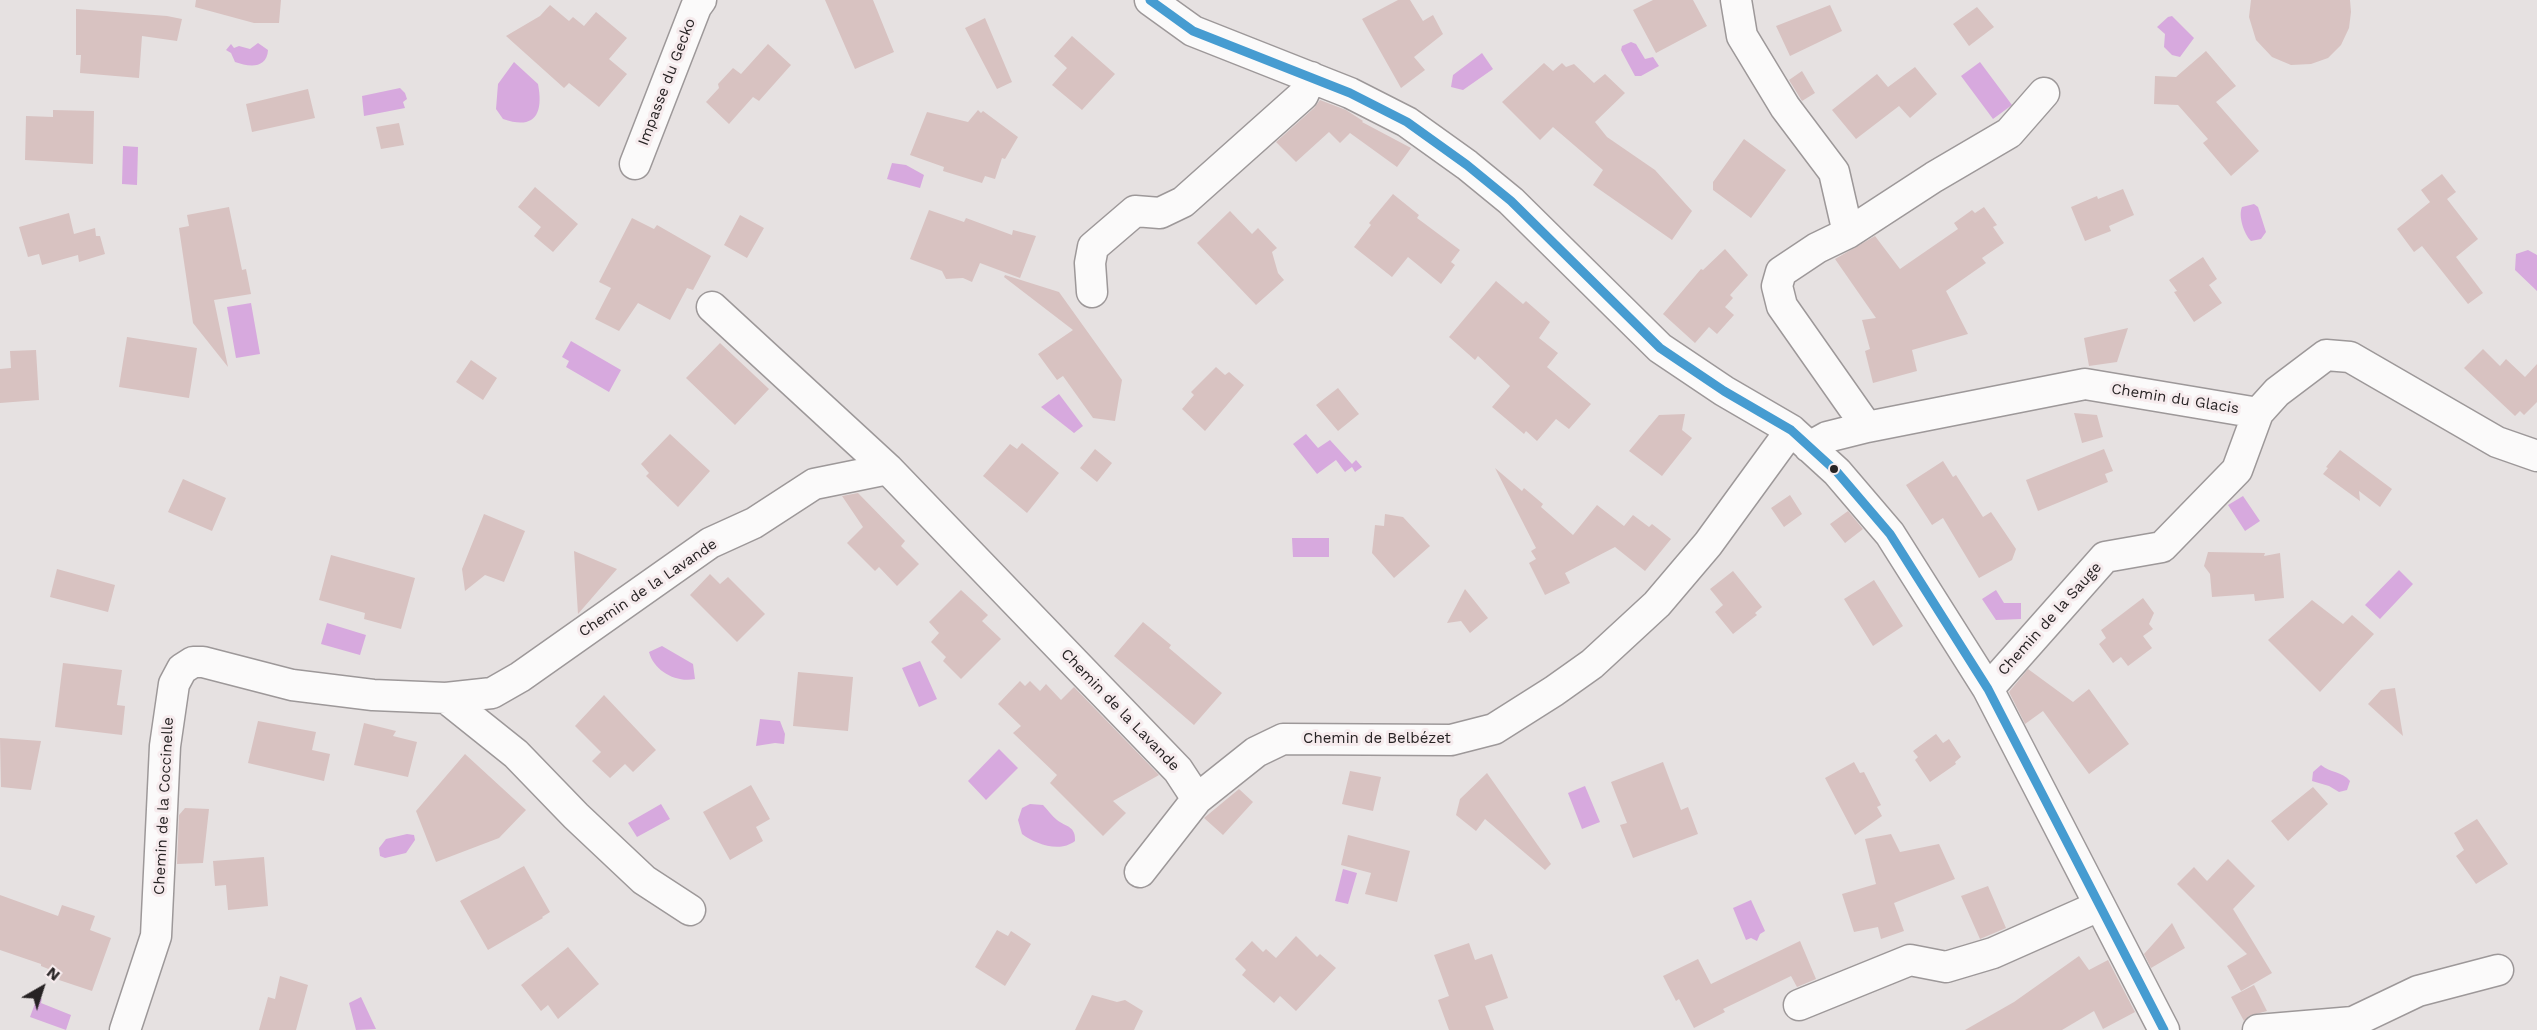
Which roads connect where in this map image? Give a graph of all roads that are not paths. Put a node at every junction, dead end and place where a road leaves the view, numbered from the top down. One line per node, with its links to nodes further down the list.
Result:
1 (702, 0): 6 (street, Impasse du Gecko)
2 (1150, 0): 4 (street)
3 (1736, 0): 7 (street)
4 (1311, 77): 8 (street); 12 (street)
5 (2044, 93): 7 (street)
6 (635, 164)
7 (1848, 233): 11 (street)
8 (1092, 292)
9 (712, 307): 14 (street, Chemin de la Lavande)
10 (2258, 413): 11 (street, Chemin du Glacis); 13 (street, Chemin du Glacis); 15 (street, Chemin de la Sauge)
11 (1867, 428): 12 (street, Chemin du Glacis)
12 (1800, 439): 15 (street); 17 (street, Chemin de Belbézet)
13 (2537, 456)
14 (888, 469): 16 (street, Chemin de la Lavande); 17 (street, Chemin de la Lavande)
15 (1988, 688): 19 (street)
16 (446, 698): 20 (street); 23 (street, Chemin de la Coccinelle)
17 (1197, 799): 18 (street, Chemin de Belbézet)
18 (1140, 872)
19 (2099, 906): 22 (street); 24 (street)
20 (690, 910)
21 (2498, 970): 25 (street)
22 (1799, 1005)
23 (125, 1030)
24 (2164, 1030)
25 (2258, 1030)

